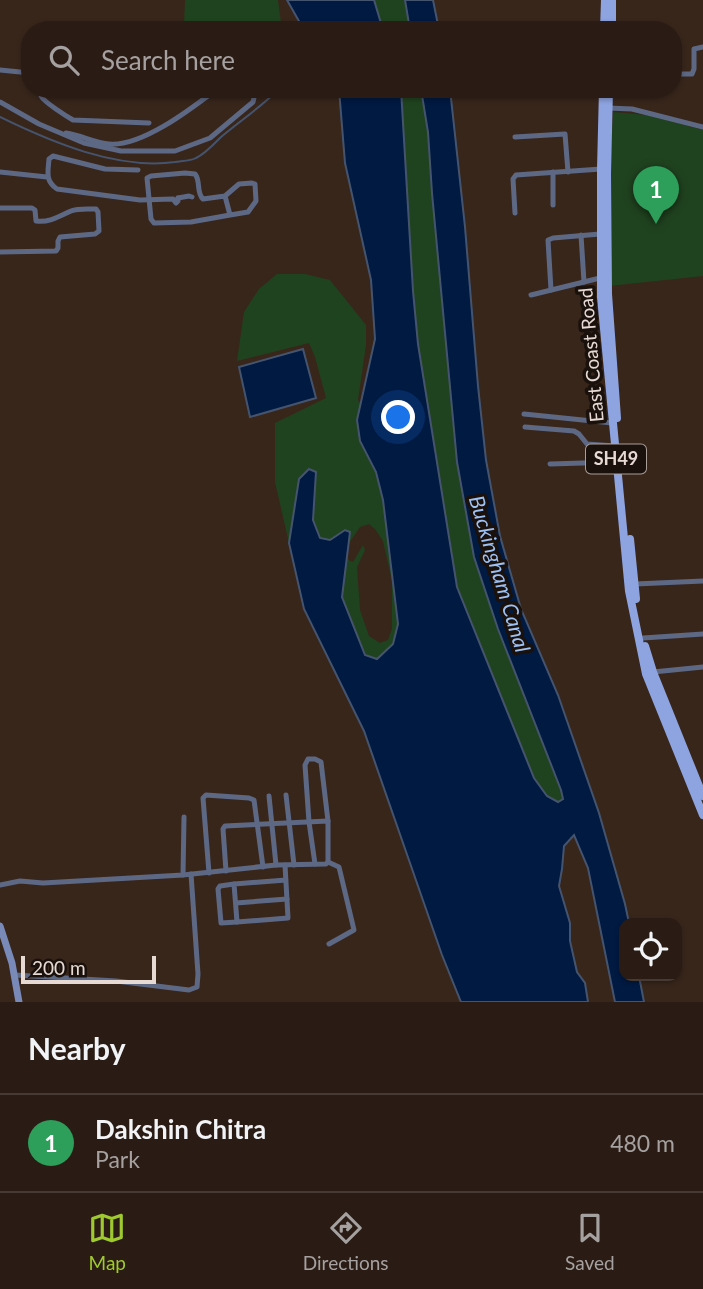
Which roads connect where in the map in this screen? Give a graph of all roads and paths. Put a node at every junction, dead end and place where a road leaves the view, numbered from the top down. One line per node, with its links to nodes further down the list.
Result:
1 (605, 0): 3 (main road)
2 (612, 0): 4 (main road)
3 (604, 21)
4 (611, 21)
5 (703, 47): 8 (street)
6 (0, 70): 7 (street)
7 (21, 72)
8 (682, 74)
9 (43, 98): 16 (street)
10 (205, 98): 18 (street)
11 (254, 98): 18 (street)
12 (603, 98): 20 (main road, East Coast Road / SH49)
13 (609, 98): 15 (main road, East Coast Road / SH49)
14 (0, 102): 18 (street)
15 (608, 108): 17 (street); 38 (main road, East Coast Road / SH49)
16 (149, 123)
17 (703, 128)
18 (60, 132)
19 (515, 136): 24 (street)
20 (601, 169): 24 (street); 33 (main road, East Coast Road / SH49)
21 (138, 170): 25 (street)
22 (0, 172): 25 (street)
23 (552, 172): 24 (street); 29 (street); 31 (street)
24 (568, 172)
25 (47, 177): 28 (street)
26 (225, 196): 27 (street); 32 (street); 32 (street)
27 (201, 197): 28 (street); 28 (street)
28 (149, 201): 32 (street)
29 (553, 205)
30 (0, 208): 35 (street)
31 (515, 213)
32 (230, 215)
33 (600, 234): 34 (street); 36 (main road, East Coast Road / SH49)
34 (581, 235): 37 (street); 39 (street)
35 (0, 252)
36 (600, 278): 37 (street); 38 (main road, East Coast Road / SH49)
37 (584, 282): 39 (street)
38 (604, 289): 42 (main road, East Coast Road / SH49); 48 (main road, East Coast Road / SH49)
39 (551, 290): 40 (street)
40 (531, 295)
41 (524, 414): 42 (street)
42 (612, 423): 44 (main road, East Coast Road / SH49)
43 (524, 427): 44 (street)
44 (615, 446): 45 (main road, East Coast Road / SH49)
45 (616, 462): 46 (street); 56 (main road, East Coast Road / SH49)
46 (550, 464)
47 (703, 582): 48 (street)
48 (635, 584): 50 (main road, East Coast Road / SH49)
49 (703, 634): 50 (street)
50 (643, 638): 52 (main road, East Coast Road / SH49)
51 (703, 667): 52 (street)
52 (653, 672): 55 (main road, East Coast Road / SH49)
53 (286, 795): 60 (street)
54 (269, 796): 62 (street)
55 (703, 796)
56 (703, 815)
57 (184, 817): 72 (street)
58 (328, 821): 59 (street); 59 (street); 63 (street)
59 (309, 822): 60 (street); 64 (street)
60 (289, 824): 62 (street); 67 (street)
61 (258, 825): 62 (street); 68 (street); 69 (street); 70 (street)
62 (272, 825): 65 (street)
63 (328, 862): 64 (street); 80 (street)
64 (315, 864): 67 (street)
65 (276, 865): 66 (street); 68 (street)
66 (285, 865): 67 (street); 73 (street)
67 (294, 865)
68 (263, 867): 69 (street)
69 (226, 871): 70 (street)
70 (209, 873): 71 (street)
71 (191, 874): 72 (street); 81 (street)
72 (183, 875): 75 (street)
73 (286, 880): 74 (street); 76 (street)
74 (234, 884): 77 (street); 78 (street)
75 (0, 885)
76 (287, 899): 77 (street); 78 (street)
77 (236, 903): 78 (street)
78 (237, 922)
79 (1, 930): 81 (street)
80 (329, 944)
81 (15, 975): 82 (street)
82 (19, 1002)

